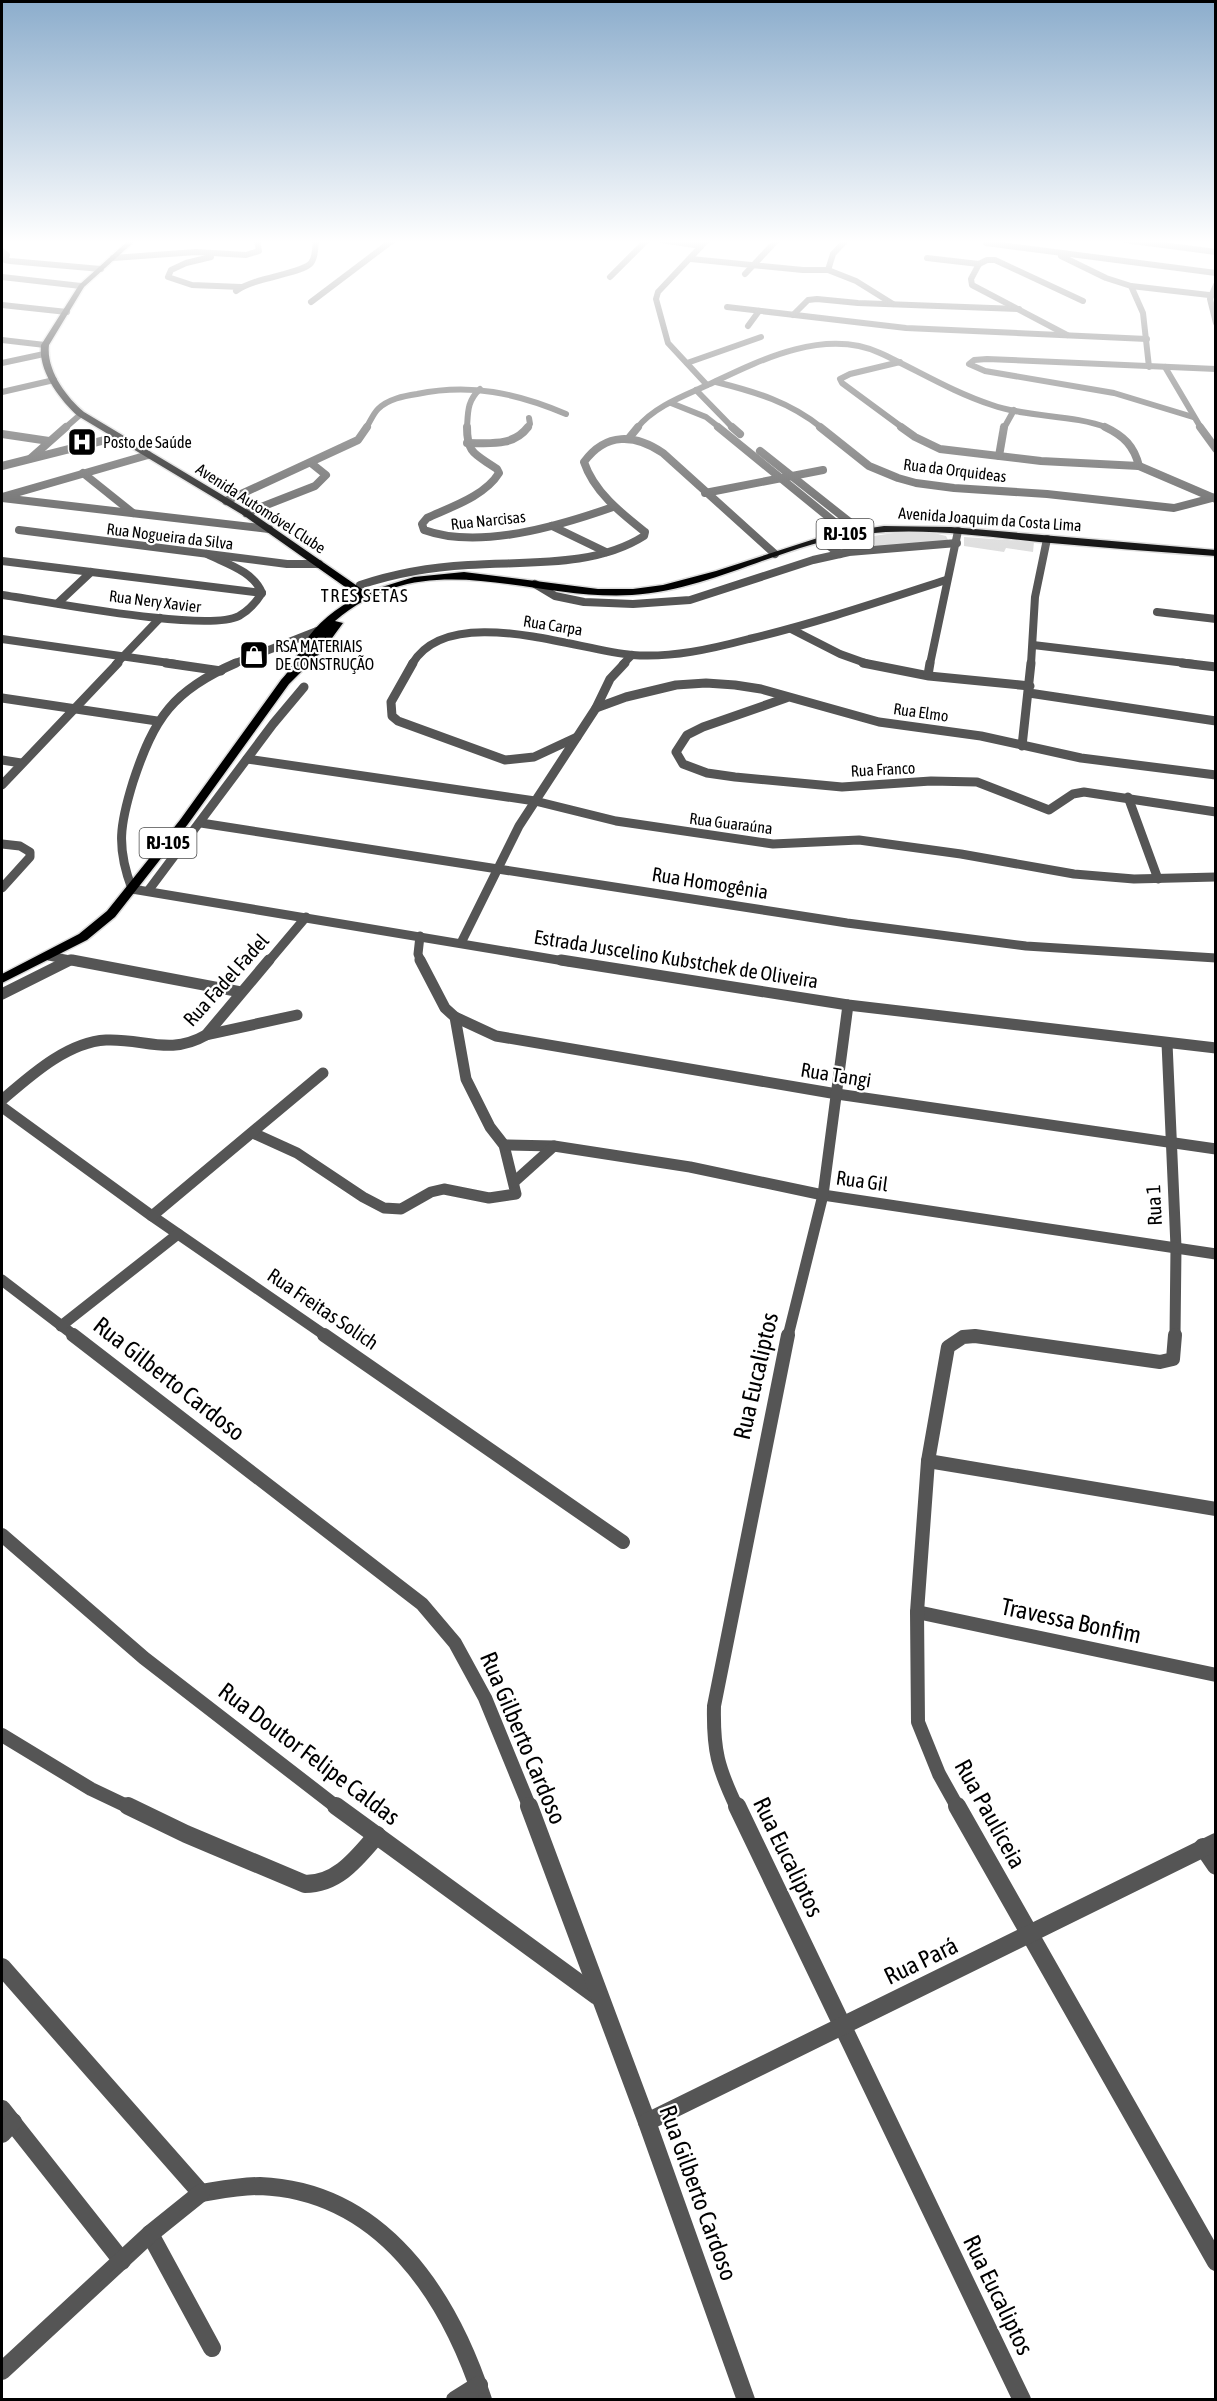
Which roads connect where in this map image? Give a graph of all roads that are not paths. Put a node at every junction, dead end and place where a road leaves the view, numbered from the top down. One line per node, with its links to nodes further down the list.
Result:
1 (38, 352): 9 (street)
2 (46, 352): 14 (main road, Avenida Automóvel Clube)
3 (677, 352): 10 (street)
4 (721, 352): 10 (street)
5 (784, 352): 15 (street)
6 (878, 352): 8 (street)
7 (1147, 352): 11 (street)
8 (900, 362): 21 (street); 37 (street)
9 (2, 363)
10 (687, 363): 16 (street)
11 (1149, 367): 12 (street); 24 (street)
12 (1165, 367): 13 (street); 24 (street)
13 (1215, 369)
14 (54, 380): 19 (street); 22 (main road, Avenida Automóvel Clube)
15 (716, 382): 16 (street); 48 (street, Rua da Orquideas)
16 (707, 384): 18 (street)
17 (480, 389): 23 (street); 32 (street); 39 (street)
18 (696, 390): 20 (street); 33 (street)
19 (2, 392)
20 (671, 403): 30 (street); 34 (street)
21 (1014, 410): 37 (street); 41 (street)
22 (81, 414): 29 (main road, Avenida Automóvel Clube); 31 (street)
23 (566, 414)
24 (1193, 417): 26 (street)
25 (529, 418): 32 (street)
26 (1203, 431): 27 (street); 35 (street)
27 (1215, 432)
28 (2, 434): 31 (street)
29 (117, 437): 36 (main road, Avenida Automóvel Clube); 38 (street)
30 (629, 438): 46 (street); 50 (street)
31 (49, 441): 38 (street)
32 (467, 443): 53 (street, Rua Narcisas)
33 (753, 446): 34 (street); 44 (street)
34 (743, 448): 45 (street)
35 (1215, 449)
36 (148, 455): 43 (street); 49 (main road, Avenida Automóvel Clube)
37 (999, 456): 41 (street)
38 (30, 458): 40 (street)
39 (311, 463): 49 (street); 52 (street)
40 (2, 466)
41 (1139, 466): 48 (street)
42 (823, 471): 44 (street)
43 (83, 473): 47 (street); 51 (street)
44 (790, 476): 45 (street); 56 (street)
45 (780, 478): 46 (street); 58 (street)
46 (705, 493): 65 (street)
47 (2, 497): 51 (street)
48 (1215, 498)
49 (226, 501): 52 (main road, Avenida Automóvel Clube)
50 (613, 507): 53 (street, Rua Narcisas); 62 (street)
51 (134, 513): 55 (street)
52 (246, 513): 55 (main road, Avenida Automóvel Clube)
53 (552, 526): 62 (street)
54 (19, 530): 64 (street, Rua Nogueira da Silva)
55 (269, 530): 68 (main road, Avenida Automóvel Clube)
56 (861, 531): 57 (main road, Avenida Joaquim da Costa Lima / RJ-105); 58 (main road, Avenida Joaquim da Costa Lima / RJ-105)
57 (958, 531): 59 (main road, Avenida Joaquim da Costa Lima / RJ-105); 61 (street)
58 (848, 533): 60 (main road, Avenida Joaquim da Costa Lima / RJ-105)
59 (1047, 539): 63 (main road, Avenida Joaquim da Costa Lima / RJ-105); 86 (street)
60 (821, 540): 65 (main road, Avenida Joaquim da Costa Lima / RJ-105); 66 (street)
61 (957, 543): 66 (street); 70 (street)
62 (606, 552): 72 (street)
63 (1215, 553)
64 (207, 554): 68 (street, Rua Nogueira da Silva); 74 (street)
65 (775, 554): 71 (main road, Avenida Joaquim da Costa Lima / RJ-105)
66 (840, 554): 71 (street)
67 (2, 561): 69 (street)
68 (319, 564): 72 (main road, Avenida Automóvel Clube)
69 (91, 572): 74 (street); 77 (street)
70 (946, 580): 83 (street, Rua Carpa); 92 (street)
71 (534, 584): 73 (main road, Avenida Joaquim da Costa Lima / RJ-105)
72 (355, 585): 73 (main road); 76 (main road, Avenida Automóvel Clube); 79 (main road)
73 (393, 589): 76 (main road); 78 (main road, Avenida Joaquim da Costa Lima / RJ-105)
74 (262, 593): 81 (street, Rua Nery Xavier)
75 (2, 596): 77 (street, Rua Nery Xavier)
76 (365, 596): 78 (main road); 79 (main road, Avenida Joaquim da Costa Lima / RJ-105)
77 (58, 603): 81 (street, Rua Nery Xavier)
78 (358, 608): 90 (main road, Avenida Joaquim da Costa Lima / RJ-105)
79 (343, 609): 84 (main road, Avenida Joaquim da Costa Lima / RJ-105)
80 (1157, 612): 82 (street)
81 (160, 618): 88 (street)
82 (1215, 619)
83 (791, 628): 87 (street, Rua Carpa); 92 (street)
84 (317, 631): 90 (main road, Avenida Joaquim da Costa Lima / RJ-105); 91 (street)
85 (2, 639): 88 (street)
86 (1034, 645): 89 (street); 95 (street)
87 (632, 655): 94 (street); 105 (street, Rua Carpa)
88 (125, 657): 91 (street); 100 (street)
89 (1215, 667)
90 (297, 668): 103 (main road, Avenida Joaquim da Costa Lima / RJ-105)
91 (221, 671): 101 (street)
92 (928, 675): 95 (street)
93 (304, 687): 104 (street)
94 (606, 689): 96 (street); 99 (street)
95 (1029, 690): 102 (street); 106 (street)
96 (626, 697): 98 (street, Rua Elmo); 99 (street, Rua Elmo)
97 (2, 698): 100 (street)
98 (786, 698): 106 (street, Rua Elmo); 112 (street, Rua Franco)
99 (596, 708): 105 (street)
100 (75, 709): 101 (street); 109 (street)
101 (157, 721): 121 (street)
102 (1215, 721)
103 (255, 724): 104 (street); 121 (main road, Avenida Joaquim da Costa Lima / RJ-105)
104 (273, 724): 107 (street)
105 (577, 736): 113 (street)
106 (1022, 746): 110 (street, Rua Elmo)
107 (247, 759): 113 (street, Rua Guaraúna); 115 (street)
108 (2, 760): 109 (street)
109 (21, 763): 111 (street)
110 (1215, 775)
111 (2, 784)
112 (1128, 797): 114 (street, Rua Franco); 119 (street)
113 (535, 801): 117 (street); 119 (street, Rua Guaraúna)
114 (1215, 812)
115 (201, 823): 117 (street, Rua Homogênia); 122 (street)
116 (2, 844): 120 (street)
117 (498, 868): 125 (street); 127 (street, Rua Homogênia)
118 (1215, 877): 119 (street, Rua Guaraúna)
119 (1158, 879)
120 (2, 888)
121 (132, 889): 122 (street, Estrada Juscelino Kubstchek de Oliveira); 126 (main road, Avenida Joaquim da Costa Lima / RJ-105)
122 (148, 891): 123 (street, Estrada Juscelino Kubstchek de Oliveira)
123 (306, 917): 124 (street, Estrada Juscelino Kubstchek de Oliveira); 130 (street, Rua Fadel Fadel)
124 (420, 936): 125 (street, Estrada Juscelino Kubstchek de Oliveira); 134 (street)
125 (461, 943): 132 (street, Estrada Juscelino Kubstchek de Oliveira)
126 (49, 956): 128 (street); 129 (main road, Avenida Joaquim da Costa Lima / RJ-105)
127 (1215, 958)
128 (70, 960): 130 (street); 131 (street)
129 (2, 979)
130 (241, 992): 135 (street, Rua Fadel Fadel)
131 (2, 994)
132 (848, 1005): 136 (street, Estrada Juscelino Kubstchek de Oliveira); 139 (street, Rua Eucaliptos)
133 (297, 1015): 135 (street)
134 (455, 1017): 139 (street, Rua Tangi); 144 (street)
135 (206, 1035): 140 (street, Rua Fadel Fadel)
136 (1167, 1044): 137 (street, Estrada Juscelino Kubstchek de Oliveira); 143 (street, Rua 1)
137 (1215, 1048)
138 (323, 1074): 142 (street)
139 (837, 1094): 143 (street, Rua Tangi); 148 (street, Rua Eucaliptos)
140 (2, 1100)
141 (2, 1107): 149 (street, Rua Freitas Solich)
142 (253, 1133): 147 (street); 149 (street)
143 (1170, 1142): 146 (street, Rua Tangi); 151 (street, Rua 1)
144 (504, 1145): 145 (street, Rua Gil); 147 (street)
145 (554, 1146): 147 (street); 148 (street, Rua Gil)
146 (1215, 1149)
147 (515, 1188)
148 (823, 1195): 151 (street, Rua Gil); 169 (street, Rua Eucaliptos)
149 (152, 1216): 150 (street, Rua Freitas Solich)
150 (178, 1234): 154 (street); 159 (street, Rua Freitas Solich)
151 (1176, 1247): 152 (street, Rua Gil); 155 (street, Rua 1)
152 (1215, 1254)
153 (2, 1280): 154 (street, Rua Gilberto Cardoso)
154 (61, 1326): 168 (street, Rua Gilberto Cardoso)
155 (953, 1342): 156 (street, Rua Pauliceia)
156 (928, 1461): 157 (street); 160 (street, Rua Pauliceia)
157 (1215, 1509)
158 (2, 1535): 163 (street, Rua Doutor Felipe Caldas)
159 (622, 1542)
160 (917, 1612): 161 (street, Travessa Bonfim); 166 (street, Rua Pauliceia)
161 (1215, 1675)
162 (2, 1735): 163 (street)
163 (377, 1834): 168 (street, Rua Doutor Felipe Caldas)
164 (1209, 1845): 165 (street); 166 (street, Rua Pará)
165 (1215, 1866)
166 (1030, 1935): 169 (street, Rua Pará); 175 (street, Rua Pauliceia)
167 (2, 1967): 172 (street)
168 (598, 1996): 171 (street, Rua Gilberto Cardoso)
169 (842, 2026): 171 (street, Rua Pará); 181 (street, Rua Eucaliptos)
170 (5, 2122): 174 (street)
171 (647, 2122): 180 (street, Rua Gilberto Cardoso)
172 (201, 2193): 173 (street); 178 (street)
173 (150, 2234): 174 (street); 176 (street)
174 (122, 2261): 177 (street)
175 (1215, 2262)
176 (212, 2348)
177 (2, 2371)
178 (481, 2392): 179 (street)
179 (455, 2400)
180 (746, 2400)
181 (1022, 2400)

